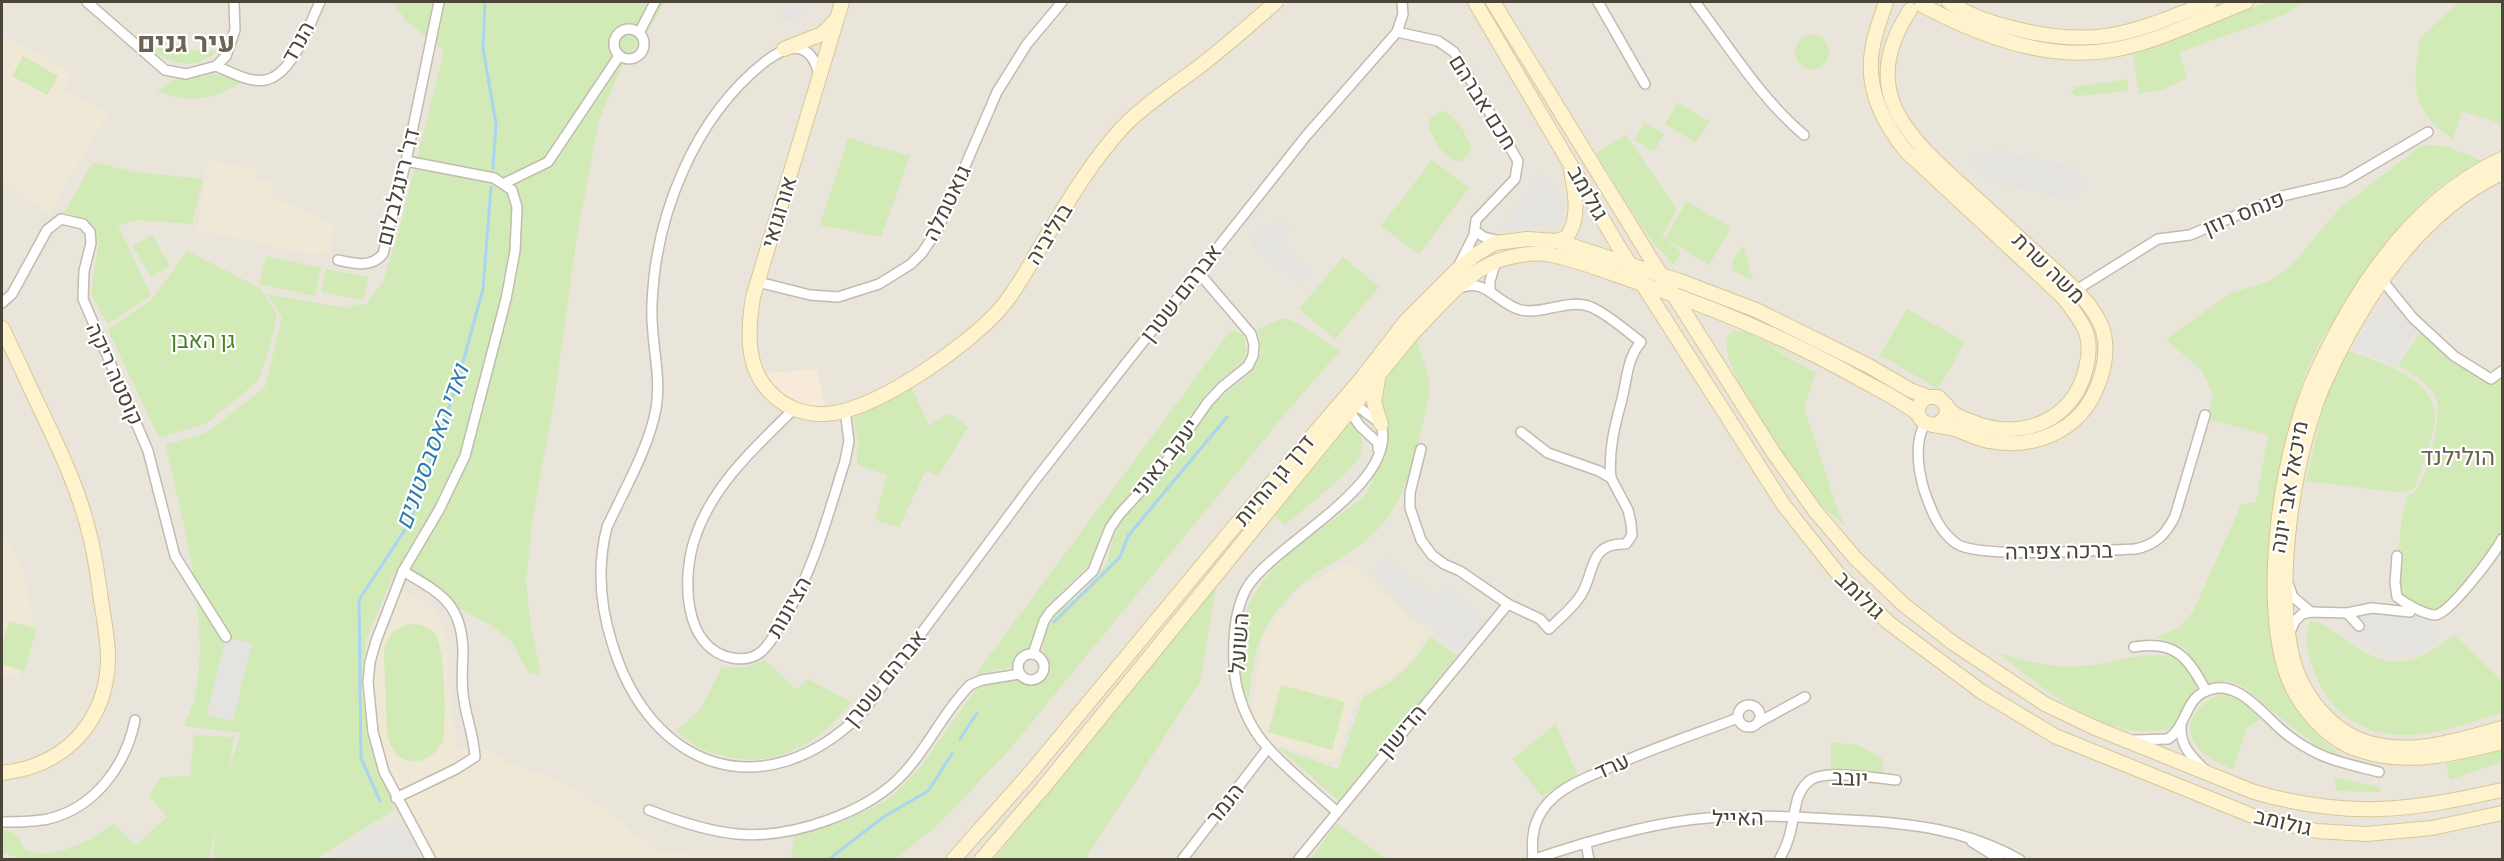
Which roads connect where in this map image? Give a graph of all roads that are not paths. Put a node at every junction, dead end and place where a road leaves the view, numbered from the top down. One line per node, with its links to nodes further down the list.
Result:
1 (87, 2): 25 (street)
2 (234, 2): 25 (street)
3 (320, 2): 25 (street, הנרד)
4 (439, 2): 32 (street, דר' רינגלבלום)
5 (655, 2): 22 (street)
6 (842, 2): 20 (street, אורוגואי)
7 (1062, 2): 45 (street, גואטמלה)
8 (1276, 2): 62 (street, בוליביה)
9 (1402, 2): 21 (street)
10 (1474, 2): 30 (street, גולומב)
11 (1493, 2): 43 (street, גולומב)
12 (1598, 2): 27 (street)
13 (1695, 2): 29 (street)
14 (1886, 2): 51 (street, משה שרת)
15 (1890, 2): 19 (street)
16 (1949, 2): 17 (street)
17 (2210, 2)
18 (2246, 2): 19 (street)
19 (1920, 6): 48 (street, משה שרת)
20 (838, 17): 23 (street); 26 (street, אורוגואי)
21 (1397, 32): 35 (street, חכם אברהם); 42 (street, אברהם שטרן)
22 (639, 33): 24 (street); 24 (street)
23 (783, 49): 26 (street); 42 (street, אברהם שטרן)
24 (619, 56): 34 (street)
25 (216, 66)
26 (820, 77): 45 (street, אורוגואי)
27 (1645, 84)
28 (2428, 132): 48 (street, פנחס רוזן)
29 (1804, 135)
30 (1569, 159): 37 (street); 40 (street, גולומב)
31 (2502, 159): 90 (street, מיכאל אבי יונה)
32 (406, 161): 34 (street); 38 (street, דר' רינגלבלום)
33 (2502, 173): 44 (street, מיכאל אבי יונה)
34 (505, 183): 73 (street)
35 (1475, 231): 36 (street); 41 (street, חכם אברהם)
36 (1505, 241): 37 (street, דרך גן החיות); 41 (street, דרך גן החיות)
37 (1557, 241): 40 (street, דרך גן החיות)
38 (338, 260)
39 (1496, 261): 46 (street, דרך גן החיות); 47 (street, דרך גן החיות); 49 (street)
40 (1629, 263): 43 (street, דרך גן החיות); 46 (street, גולומב)
41 (1456, 271): 59 (street, דרך גן החיות)
42 (1198, 272): 82 (street, יעקב גאוני)
43 (1660, 274): 50 (street, גולומב); 58 (street)
44 (2383, 281): 56 (street); 72 (street, מיכאל אבי יונה)
45 (758, 282): 61 (street, אורוגואי)
46 (1642, 284): 50 (street, משה שרת); 101 (street, גולומב)
47 (1458, 289): 49 (street); 57 (street, דרך גן החיות)
48 (2076, 290): 51 (street, פנחס רוזן); 64 (street, משה שרת)
49 (1490, 292): 69 (street)
50 (1674, 294): 53 (street, משה שרת); 55 (street, גולומב)
51 (2063, 297): 60 (street, משה שרת)
52 (2, 303): 79 (street, קוסטה ריקה)
53 (1716, 311): 55 (street); 64 (street, משה שרת)
54 (2, 328): 94 (street)
55 (1696, 333): 91 (street, גולומב)
56 (2502, 371)
57 (1379, 376): 59 (street, דרך גן החיות); 65 (street)
58 (1928, 397): 60 (street); 64 (street)
59 (1349, 404): 65 (street); 68 (street); 108 (street, דרך גן החיות); 109 (street, דרך גן החיות)
60 (1947, 408): 64 (street)
61 (794, 409): 62 (street, בוליביה); 62 (street, הציונות)
62 (845, 410)
63 (2205, 415): 64 (street, ברכה צפירה)
64 (1927, 421)
65 (1381, 424): 68 (street, השועל)
66 (1521, 432): 69 (street)
67 (1421, 449): 74 (street)
68 (1378, 458): 92 (street, השועל)
69 (1611, 478): 74 (street)
70 (2502, 539): 71 (street)
71 (2397, 556)
72 (2287, 563): 75 (street); 80 (street, מיכאל אבי יונה)
73 (403, 571): 98 (street); 98 (street)
74 (1508, 604): 100 (street, הדישון)
75 (2307, 609): 77 (street); 80 (street)
76 (2410, 612): 77 (street)
77 (2347, 613): 78 (street)
78 (2359, 626)
79 (226, 637)
80 (2290, 641): 90 (street, מיכאל אבי יונה)
81 (2134, 647): 84 (street)
82 (1034, 654): 83 (street); 83 (street)
83 (1020, 674): 99 (street)
84 (2206, 691): 89 (street); 93 (street)
85 (1805, 698): 88 (street)
86 (1738, 718): 88 (street); 88 (street); 106 (street, ערד)
87 (135, 720): 103 (street)
88 (1759, 722)
89 (2181, 726): 91 (street); 95 (street)
90 (2501, 736)
91 (2118, 737): 95 (street, גולומב)
92 (1268, 748): 100 (street, השועל); 110 (street, הנמר)
93 (2379, 772)
94 (2, 773)
95 (2211, 776): 97 (street, גולומב)
96 (1896, 780): 102 (street, יובב)
97 (2502, 790)
98 (396, 798): 107 (street)
99 (648, 810)
100 (1336, 811): 111 (street, הדישון)
101 (2502, 813)
102 (1794, 817): 104 (street, האייל); 105 (street, האייל); 113 (street, יובב)
103 (2, 822)
104 (1948, 830): 114 (street, האייל); 115 (street, האייל)
105 (1586, 843): 106 (street, האייל); 112 (street)
106 (1532, 859)
107 (431, 860)
108 (953, 860)
109 (981, 860)
110 (1182, 860)
111 (1298, 860)
112 (1589, 860)
113 (1779, 860)
114 (2001, 860)
115 (2020, 860)

